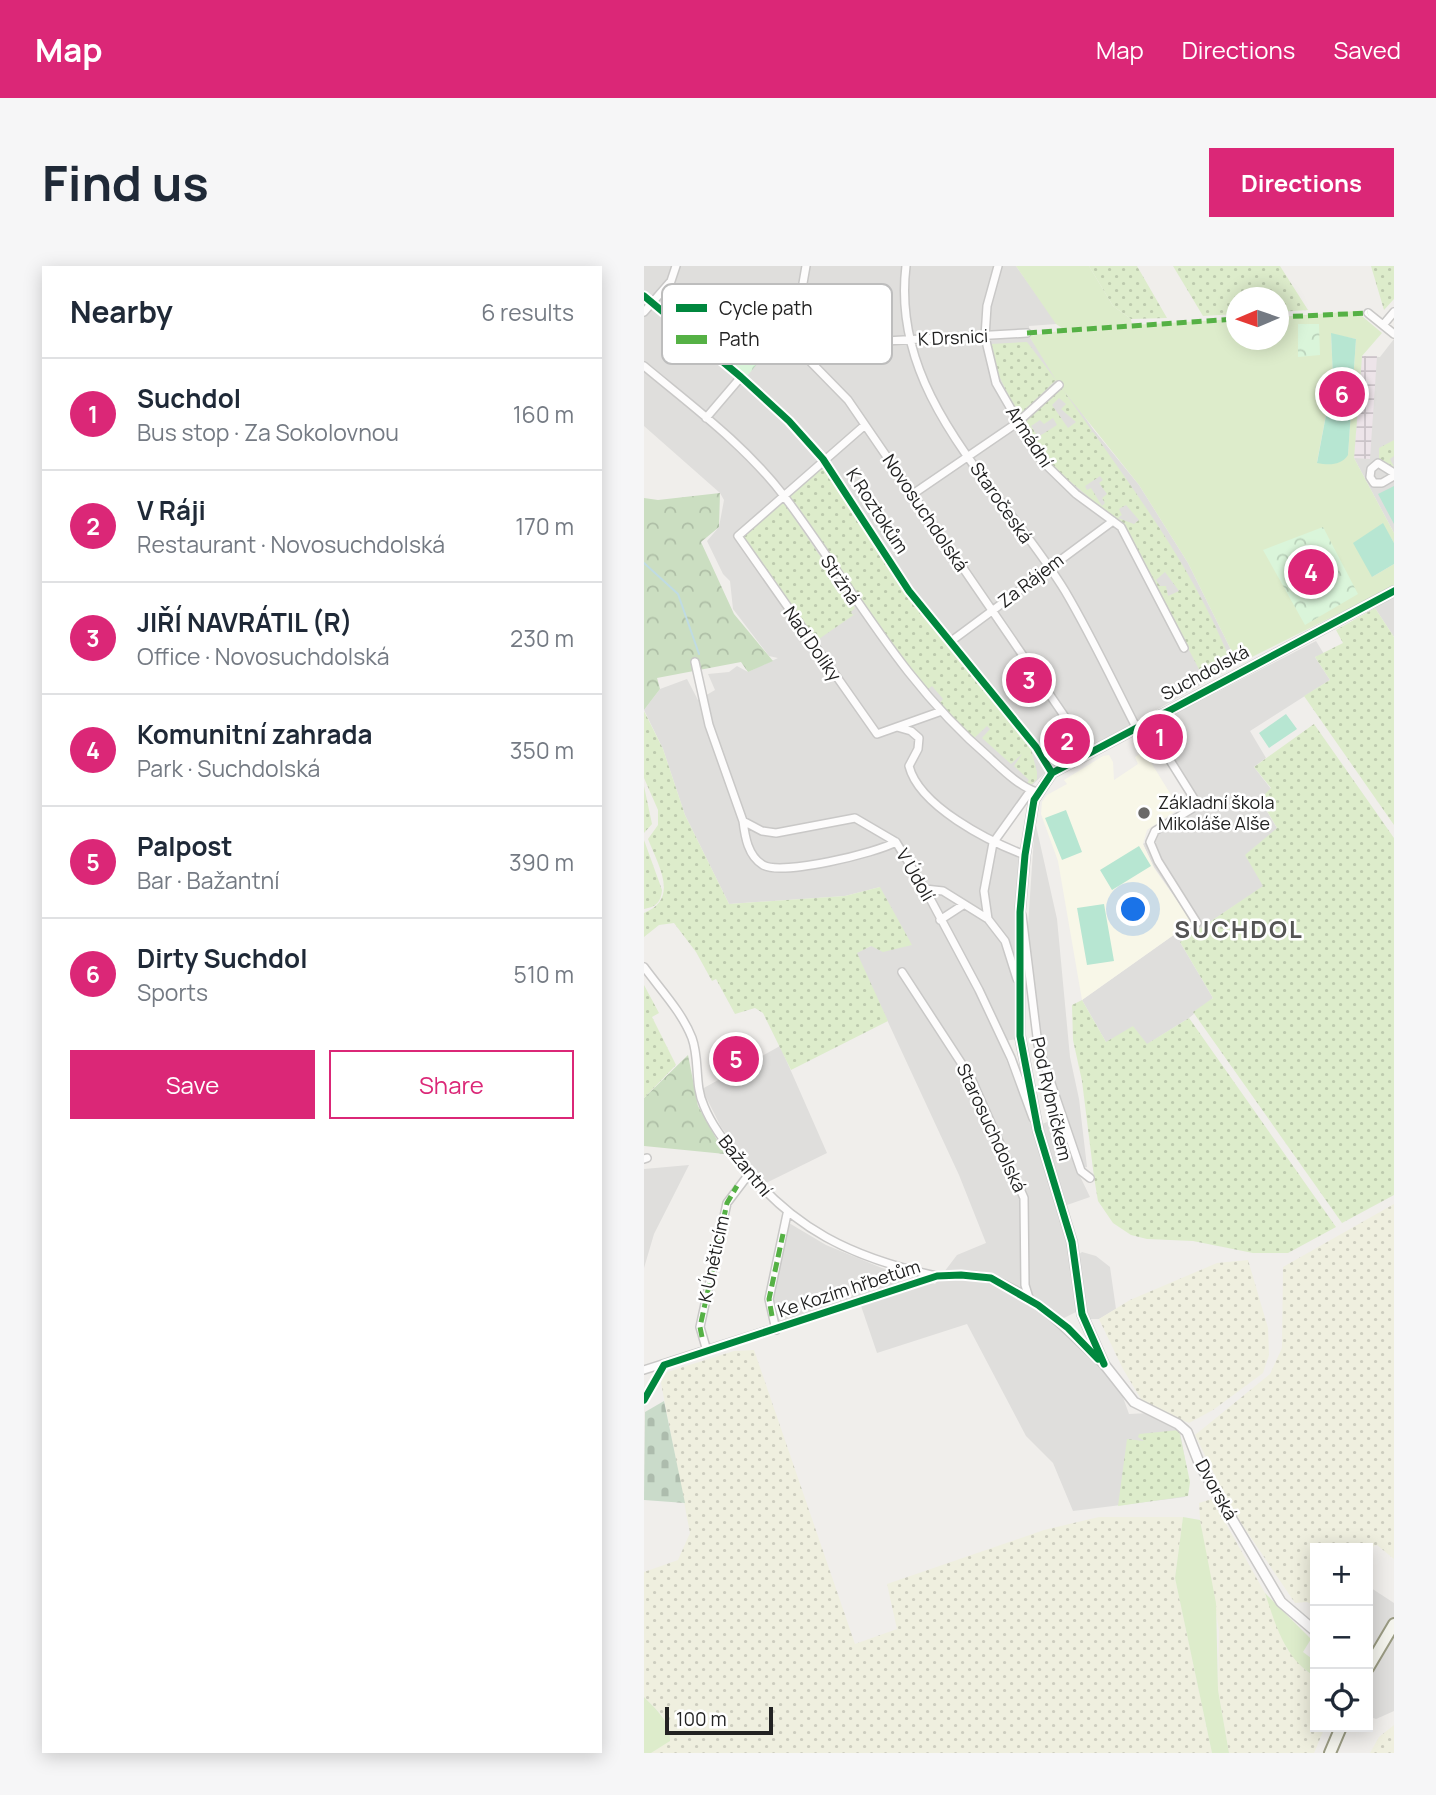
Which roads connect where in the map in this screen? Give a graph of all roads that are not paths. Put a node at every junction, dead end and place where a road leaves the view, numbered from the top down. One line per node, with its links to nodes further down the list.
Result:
1 (676, 266): 5 (street)
2 (806, 266): 6 (street)
3 (906, 266): 18 (street, Staročeská)
4 (998, 266): 17 (street, Armádní)
5 (669, 284)
6 (803, 284)
7 (662, 292): 9 (street)
8 (644, 296): 9 (street, K Roztokům)
9 (652, 304): 10 (street, K Roztokům); 12 (street)
10 (662, 312)
11 (1394, 312): 14 (street)
12 (644, 313)
13 (1368, 313): 14 (street)
14 (1382, 325): 16 (street)
15 (1027, 333): 17 (street, K Drsnici)
16 (1394, 334)
17 (985, 337): 18 (street, K Drsnici); 26 (street, Armádní)
18 (911, 340): 19 (street, K Drsnici); 28 (street, Staročeská)
19 (892, 341)
20 (726, 364): 23 (street, K Roztokům)
21 (813, 364): 27 (street, Novosuchdolská)
22 (644, 366): 25 (street, Stržná)
23 (741, 377): 25 (street); 29 (street, K Roztokům)
24 (1059, 385): 26 (street)
25 (706, 418): 31 (street, Stržná)
26 (1017, 423): 28 (street); 32 (street, Armádní)
27 (865, 425): 29 (street); 30 (street, Novosuchdolská)
28 (968, 456): 30 (street); 33 (street, Staročeská)
29 (823, 459): 31 (street); 36 (street, K Roztokům)
30 (913, 494): 35 (street, Novosuchdolská)
31 (783, 495): 39 (street, Stržná); 41 (street, Nad Dolíky)
32 (1113, 521): 33 (street, Za Rájem); 37 (street, Armádní)
33 (1048, 568): 35 (street, Za Rájem); 40 (street, Staročeská)
34 (1394, 591): 40 (street, Suchdolská)
35 (992, 610): 36 (street, Za Rájem); 42 (street, Novosuchdolská)
36 (950, 642): 43 (street, K Roztokům)
37 (1184, 648)
38 (695, 662): 45 (street)
39 (939, 712): 41 (street, Nad Dolíky); 44 (street, Stržná)
40 (1141, 725): 42 (street, Suchdolská); 54 (street, Staročeská)
41 (897, 727): 47 (street)
42 (1089, 752): 43 (street, Suchdolská)
43 (1052, 773): 44 (street, Suchdolská)
44 (1034, 791): 47 (street); 48 (street, Pod Rybníčkem)
45 (743, 821): 46 (street, V Údolí); 46 (street)
46 (896, 842): 49 (street, V Údolí)
47 (993, 843): 48 (street); 52 (street)
48 (1025, 855): 51 (street, Pod Rybníčkem)
49 (925, 889): 50 (street); 53 (street, V Údolí)
50 (963, 905): 52 (street); 53 (street)
51 (1020, 912): 57 (street, Pod Rybníčkem); 60 (street)
52 (988, 919): 57 (street)
53 (940, 920): 58 (street, V Údolí)
54 (1198, 923)
55 (644, 967): 59 (street, Bažantní)
56 (902, 972): 63 (street, Starosuchdolská)
57 (1019, 986): 58 (street, Pod Rybníčkem)
58 (1038, 1130): 66 (street, Pod Rybníčkem)
59 (749, 1174): 61 (street, Bažantní); 65 (street, K Úněticím)
60 (1090, 1178)
61 (788, 1214): 62 (street, Bažantní); 64 (street)
62 (937, 1276): 63 (street, Ke Kozím hřbetům); 64 (street, Ke Kozím hřbetům)
63 (1030, 1301): 66 (street, Ke Kozím hřbetům)
64 (776, 1330): 65 (street, Ke Kozím hřbetům)
65 (707, 1351): 67 (street, Ke Kozím hřbetům)
66 (1104, 1364): 69 (street, Dvorská)
67 (644, 1370)
68 (1394, 1624): 70 (main road)
69 (1310, 1627)
70 (1373, 1660)
71 (1339, 1732): 72 (main road)
72 (1330, 1753)

